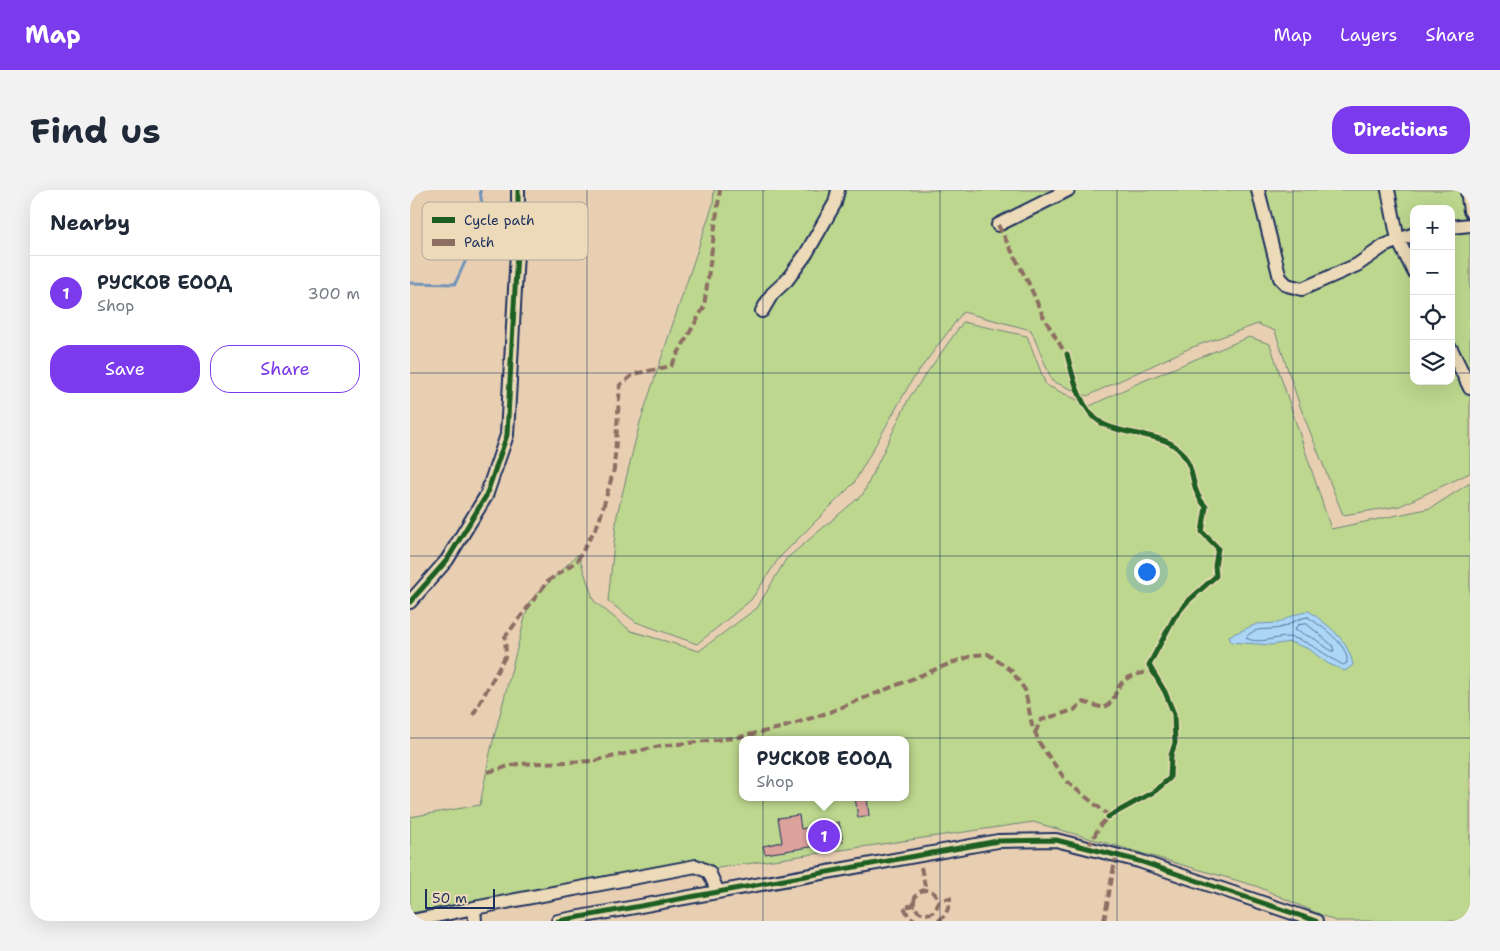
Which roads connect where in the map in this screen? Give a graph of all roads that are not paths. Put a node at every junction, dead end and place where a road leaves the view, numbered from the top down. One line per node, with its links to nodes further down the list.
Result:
1 (838, 190): 14 (street)
2 (1068, 190): 7 (street)
3 (1258, 190): 11 (street)
4 (1388, 190): 11 (street)
5 (1467, 190): 6 (street)
6 (1470, 212)
7 (998, 225)
8 (1470, 225): 9 (street)
9 (1455, 227)
10 (1410, 236): 11 (street)
11 (1398, 240): 13 (street)
12 (517, 260): 17 (street)
13 (1410, 264)
14 (762, 311)
15 (1455, 357): 16 (street)
16 (1470, 388)
17 (410, 602)
18 (718, 892): 19 (street); 21 (street); 22 (street)
19 (475, 914): 20 (street)
20 (412, 921)
21 (558, 921)
22 (1316, 921)

